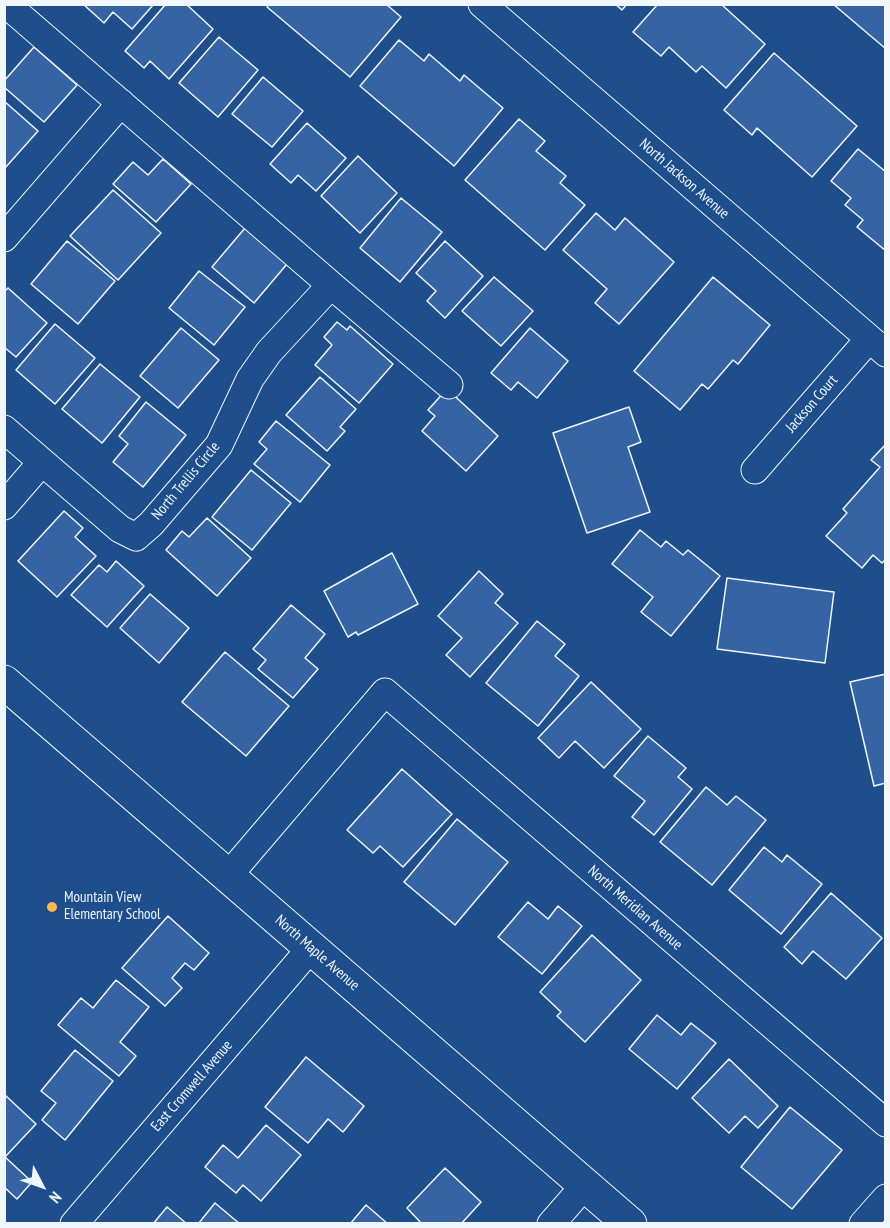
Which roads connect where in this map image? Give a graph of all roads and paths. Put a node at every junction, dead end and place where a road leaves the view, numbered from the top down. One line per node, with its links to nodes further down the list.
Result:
1 (6, 4): 3 (street)
2 (482, 4): 6 (street, North Jackson Avenue)
3 (121, 103): 4 (street); 5 (street)
4 (4, 238)
5 (331, 285): 7 (street); 9 (street, North Trellis Circle)
6 (877, 346): 10 (street, Jackson Court)
7 (449, 385)
8 (6, 432): 9 (street, North Trellis Circle)
9 (42, 462): 11 (street)
10 (755, 470)
11 (4, 506)
12 (4, 682): 13 (street, North Maple Avenue)
13 (228, 876): 14 (street, North Maple Avenue); 15 (street, North Meridian Avenue)
14 (311, 948): 16 (street, North Maple Avenue); 18 (street, East Cromwell Avenue)
15 (885, 1124)
16 (585, 1185): 19 (street); 20 (street, North Maple Avenue)
17 (885, 1198): 21 (street)
18 (74, 1224)
19 (551, 1224)
20 (630, 1224)
21 (863, 1224)

